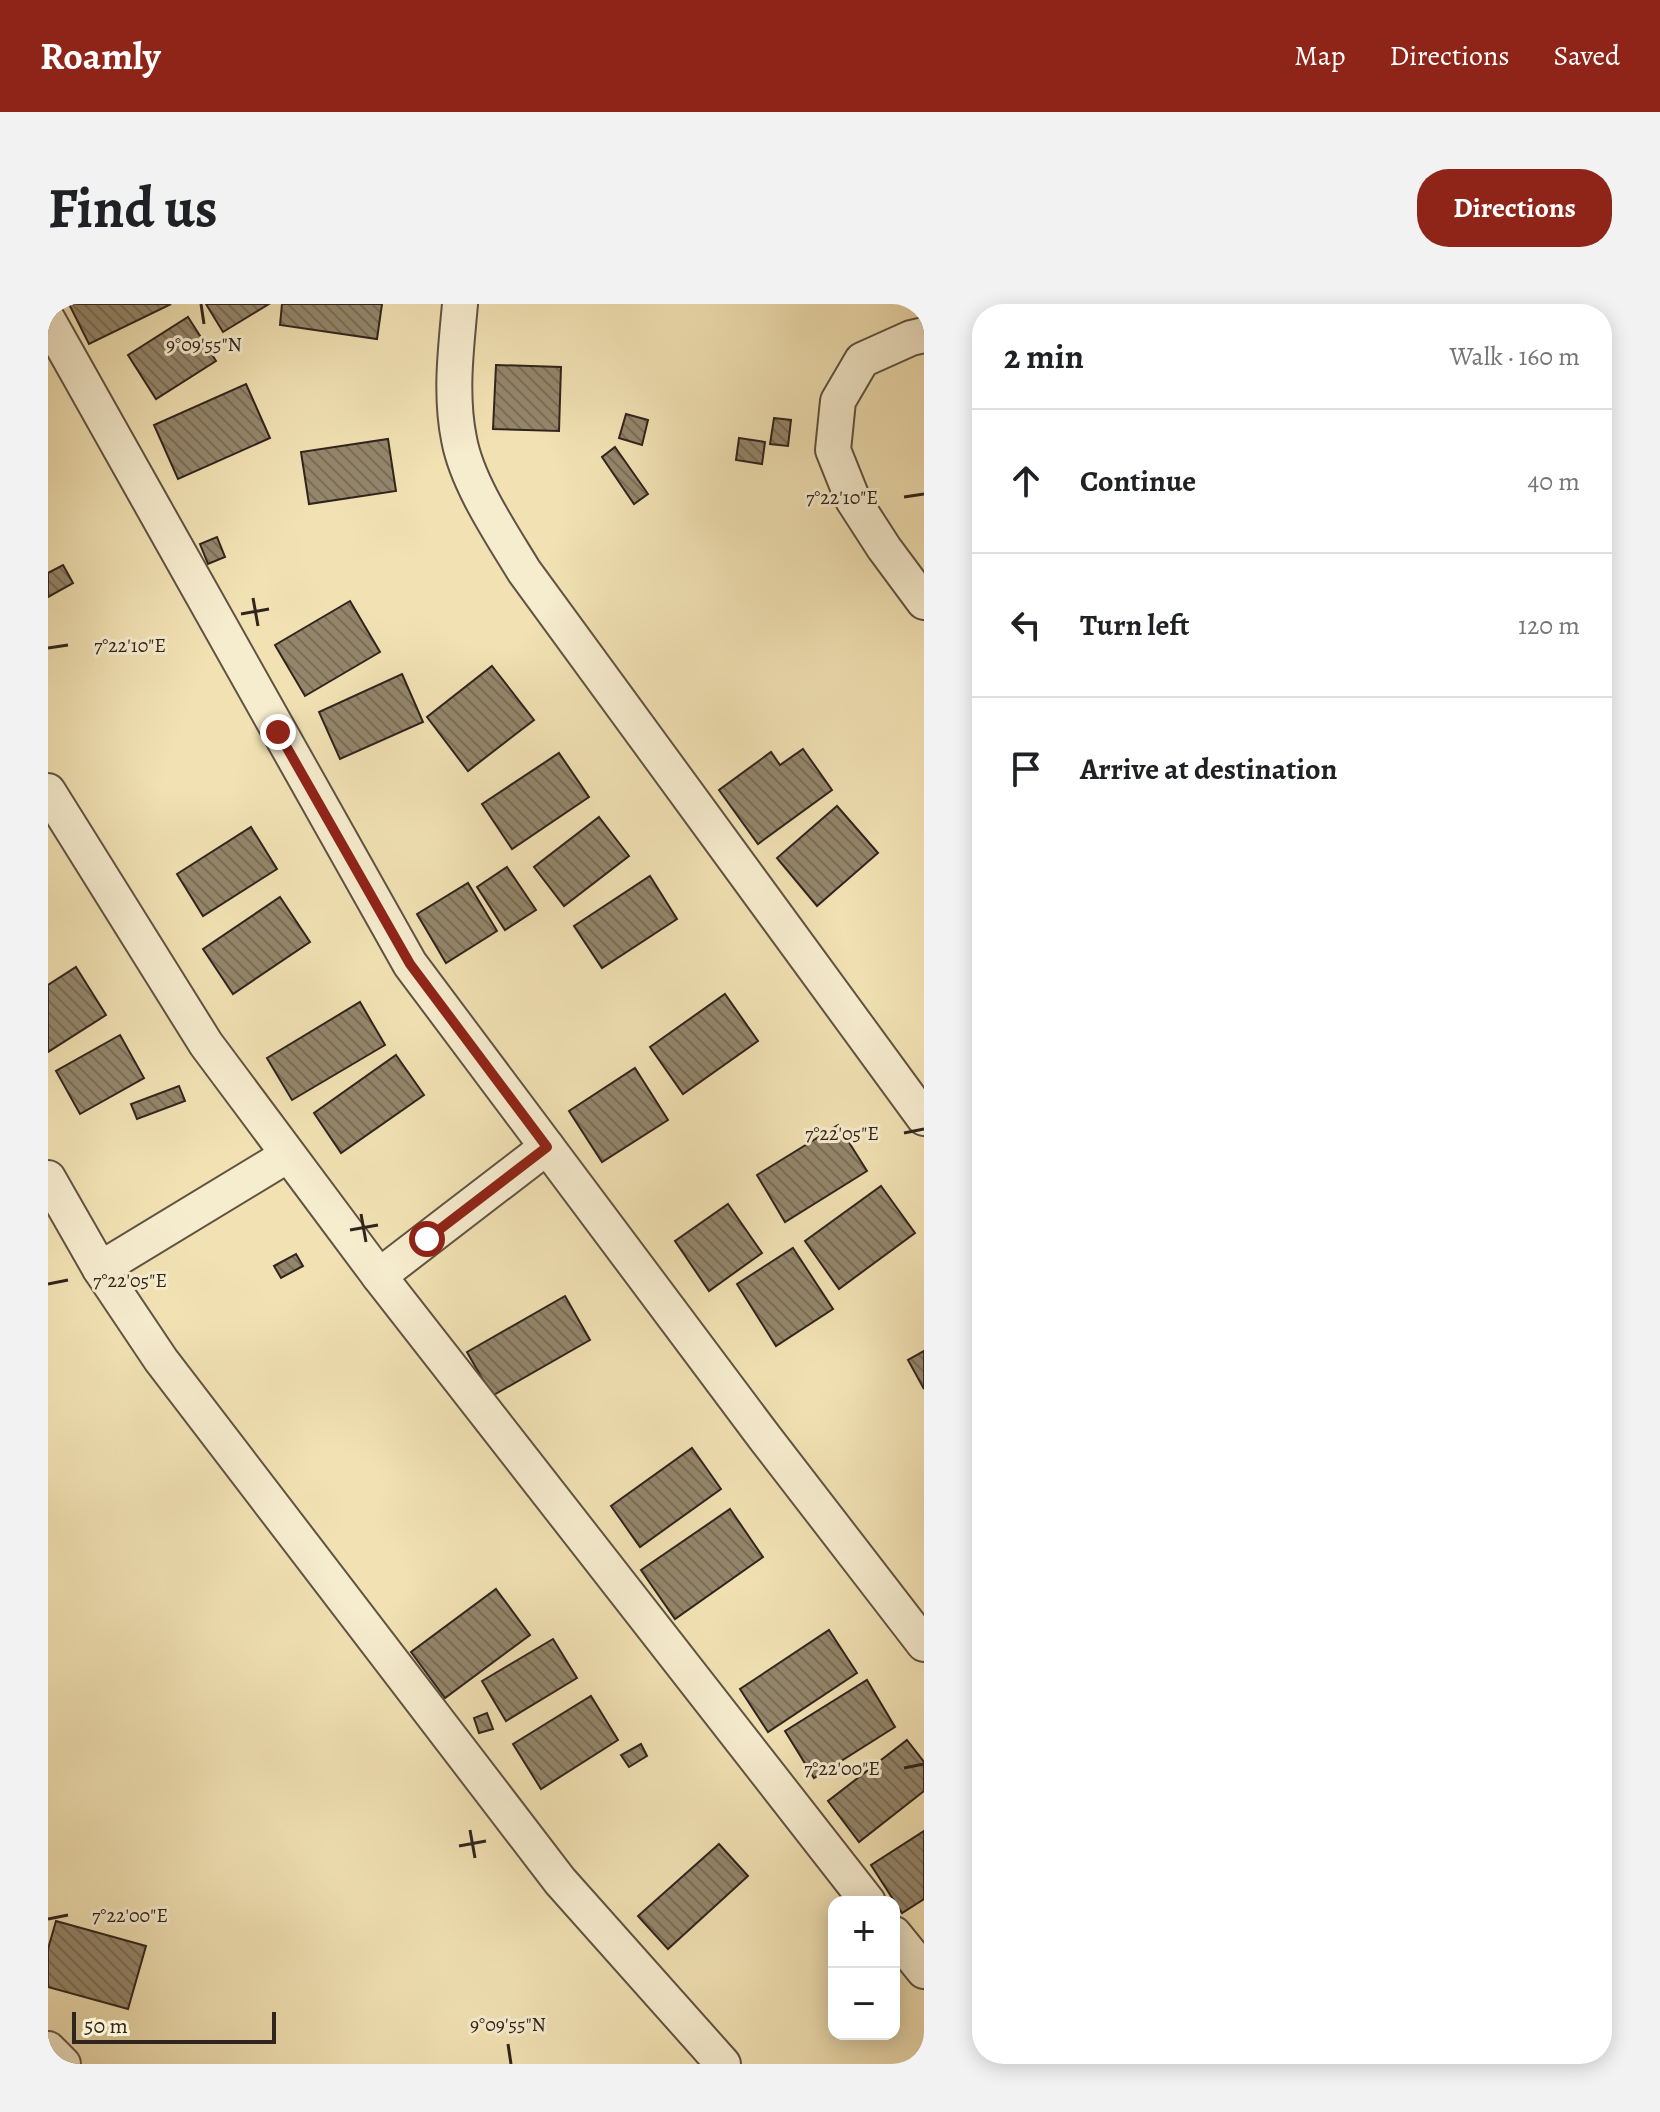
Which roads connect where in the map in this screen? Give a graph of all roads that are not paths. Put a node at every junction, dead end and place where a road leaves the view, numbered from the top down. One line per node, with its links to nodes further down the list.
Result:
1 (460, 304): 6 (street)
2 (48, 320): 7 (street)
3 (924, 335): 4 (street)
4 (924, 602)
5 (48, 791): 8 (street)
6 (924, 1118)
7 (547, 1147): 11 (street); 12 (street)
8 (288, 1155): 10 (street); 11 (street)
9 (48, 1178): 10 (street)
10 (100, 1269): 18 (street)
11 (379, 1276): 13 (street)
12 (924, 1644)
13 (863, 1896)
14 (900, 1941): 15 (street)
15 (924, 1971)
16 (48, 2049): 17 (street)
17 (63, 2064)
18 (723, 2064)

